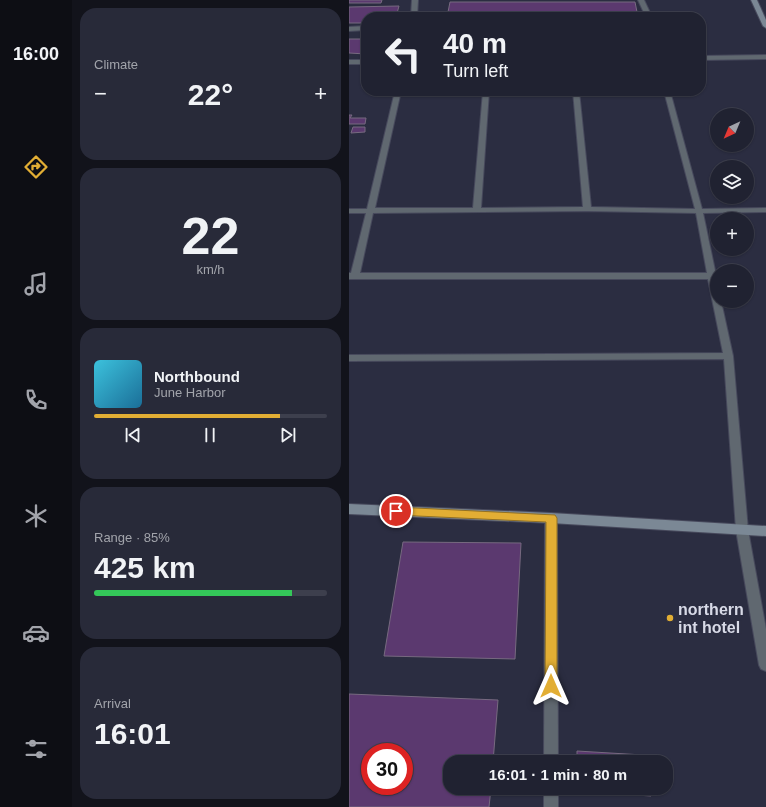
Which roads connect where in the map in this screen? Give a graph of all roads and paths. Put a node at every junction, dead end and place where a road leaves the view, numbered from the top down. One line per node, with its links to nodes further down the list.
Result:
1 (415, 0): 4 (street)
2 (641, 0): 5 (street)
3 (754, 0): 6 (street)
4 (414, 12)
5 (647, 12)
6 (764, 17): 7 (street)
7 (766, 26)
8 (361, 28): 9 (street)
9 (349, 29)
10 (766, 56): 11 (street)
11 (706, 58)
12 (349, 62): 13 (street)
13 (361, 62)
14 (396, 96): 21 (street)
15 (486, 96): 18 (street)
16 (576, 96): 19 (street)
17 (668, 96): 23 (street)
18 (477, 209): 19 (street); 21 (street)
19 (587, 209): 23 (street)
20 (349, 210): 21 (street)
21 (369, 210): 25 (street)
22 (766, 210): 23 (street)
23 (699, 211): 24 (street)
24 (710, 271)
25 (352, 276): 26 (street)
26 (710, 276)
27 (718, 308): 28 (street)
28 (728, 356): 29 (street); 32 (street)
29 (349, 358)
30 (349, 509): 31 (street)
31 (551, 518): 32 (street); 35 (street)
32 (742, 530): 33 (street); 34 (street)
33 (766, 531)
34 (766, 664)
35 (551, 755)
36 (551, 795): 37 (street)
37 (551, 807)

